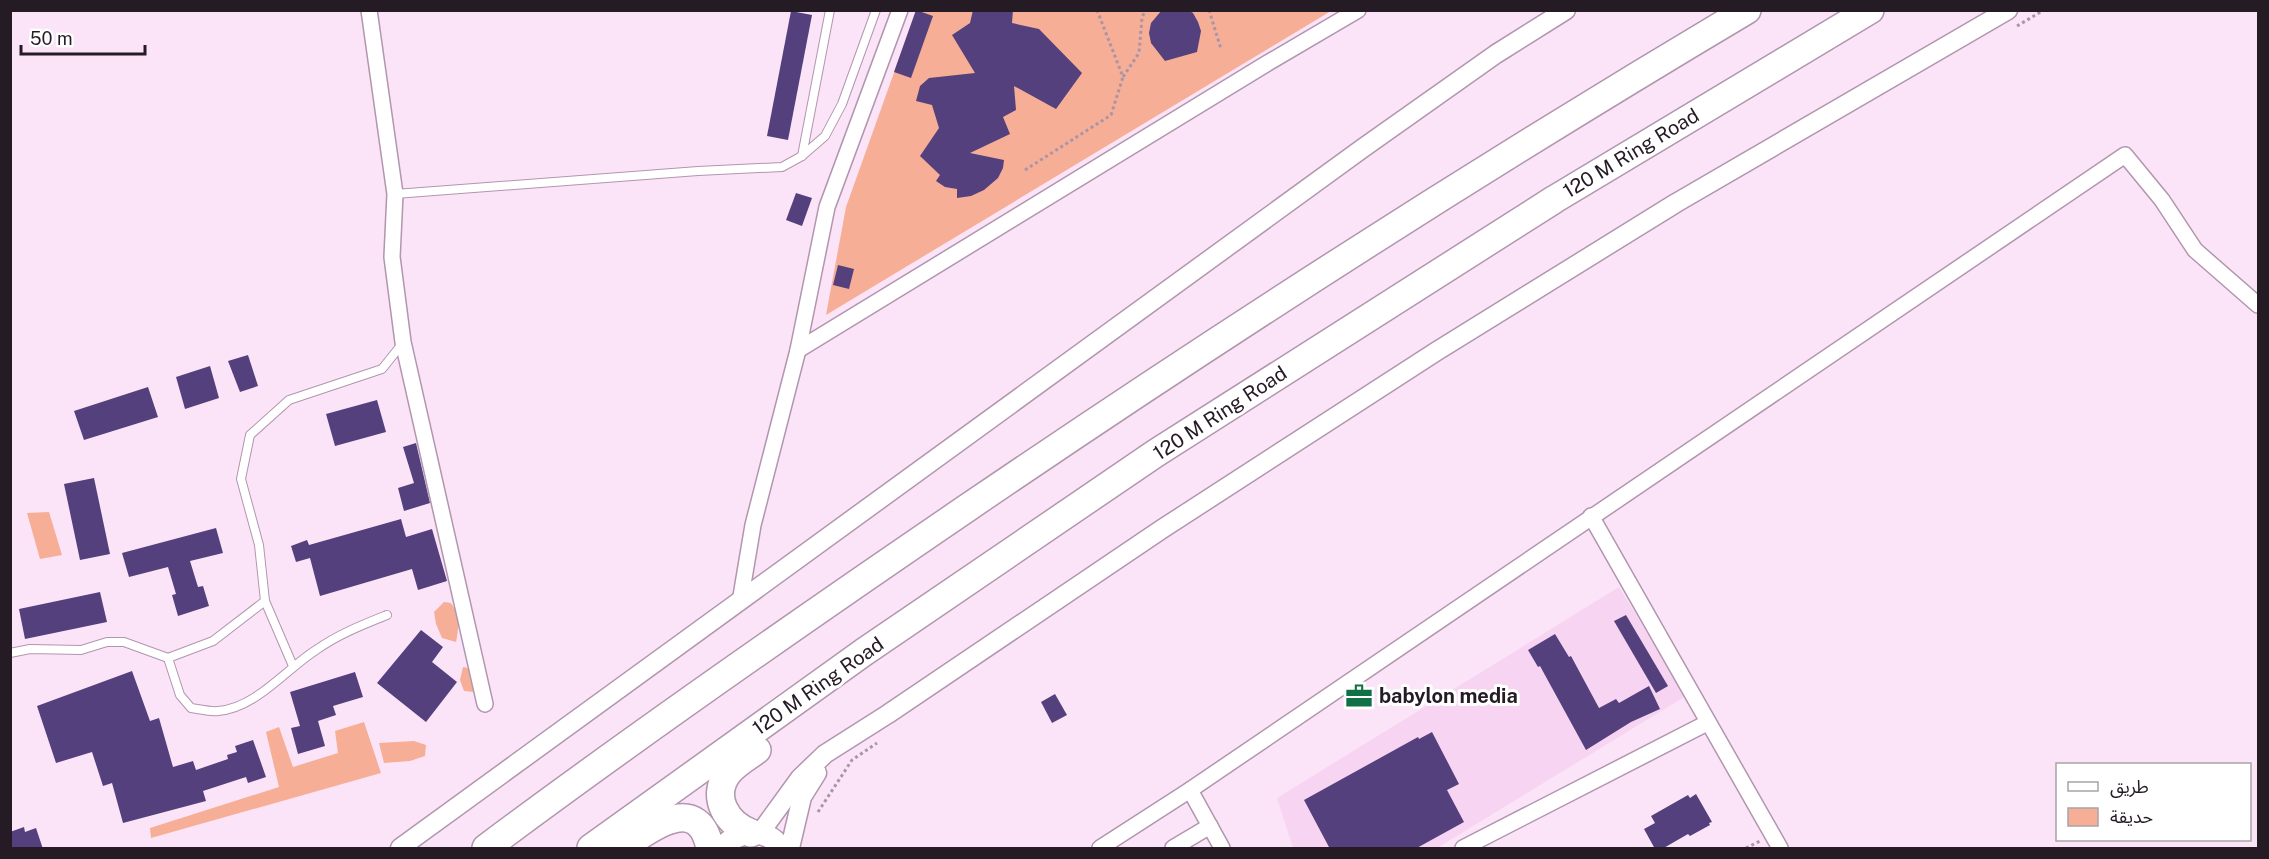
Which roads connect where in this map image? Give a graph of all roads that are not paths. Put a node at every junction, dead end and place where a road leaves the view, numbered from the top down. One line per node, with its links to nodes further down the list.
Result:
1 (369, 10): 11 (street)
2 (830, 10): 10 (lane)
3 (876, 10): 10 (lane)
4 (900, 10): 14 (street)
5 (1358, 10): 14 (street)
6 (1566, 10): 17 (street)
7 (1747, 10): 30 (highway)
8 (1870, 10): 22 (highway, 120 M Ring Road)
9 (2008, 10): 24 (street)
10 (802, 156): 11 (lane)
11 (395, 194): 13 (street)
12 (2259, 305): 15 (street)
13 (403, 342): 16 (lane); 23 (street)
14 (798, 350): 17 (street)
15 (1591, 516): 25 (street); 26 (street)
16 (266, 601): 20 (lane); 21 (lane)
17 (740, 602): 29 (street)
18 (387, 615): 21 (lane)
19 (10, 652): 20 (lane)
20 (168, 658): 21 (lane)
21 (293, 666)
22 (819, 684): 28 (highway); 31 (highway, 120 M Ring Road)
23 (485, 704)
24 (888, 714): 28 (street); 36 (street)
25 (1707, 723): 40 (street); 41 (street)
26 (1190, 790): 27 (street); 37 (street)
27 (1210, 826): 38 (street); 39 (street)
28 (755, 833): 34 (main road); 35 (main road)
29 (400, 849)
30 (486, 849)
31 (591, 849)
32 (620, 849): 33 (highway)
33 (710, 849)
34 (722, 849)
35 (782, 849)
36 (790, 849)
37 (1100, 849)
38 (1173, 849)
39 (1222, 849)
40 (1463, 849)
41 (1780, 849)

